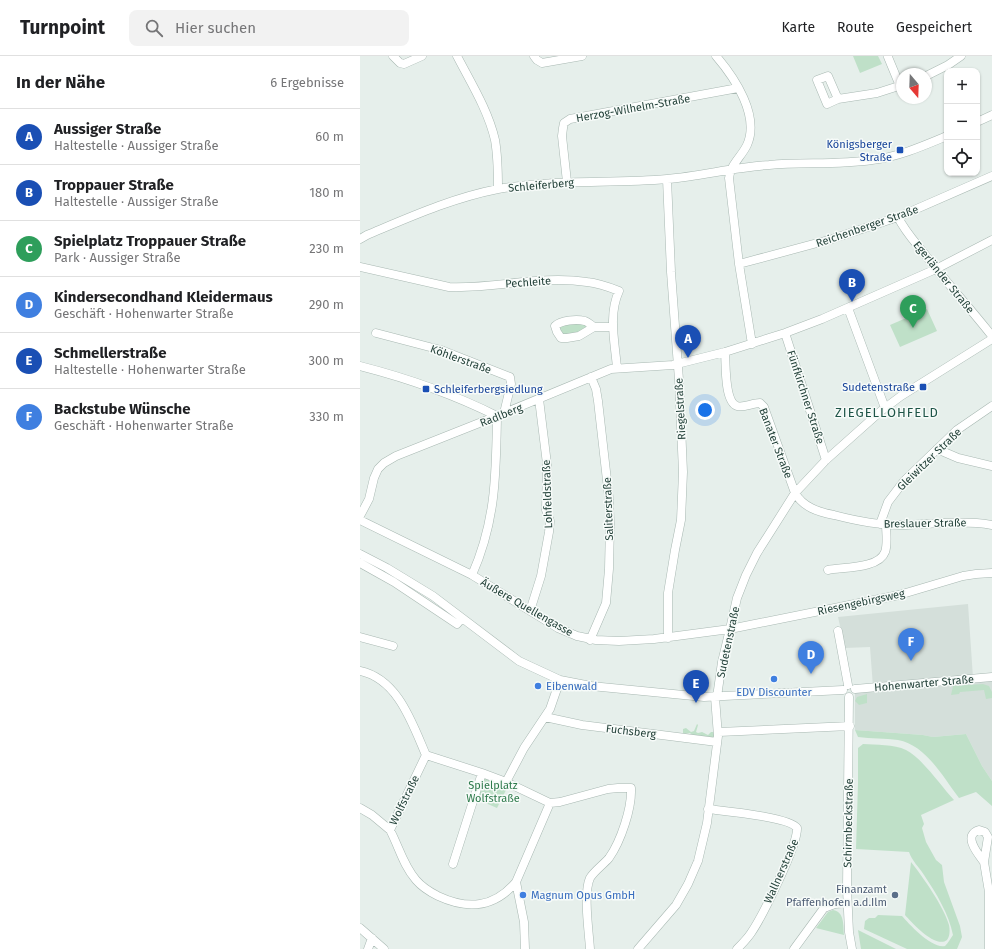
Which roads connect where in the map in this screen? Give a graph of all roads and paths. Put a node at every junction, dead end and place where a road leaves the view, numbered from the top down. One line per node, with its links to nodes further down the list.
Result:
1 (393, 56): 2 (street)
2 (422, 56)
3 (457, 56): 21 (street)
4 (534, 56): 5 (street)
5 (582, 56)
6 (716, 56): 12 (street)
7 (888, 56): 10 (street)
8 (961, 56): 9 (street)
9 (932, 73)
10 (896, 74)
11 (896, 87): 13 (street)
12 (738, 88): 17 (street); 20 (street, Herzog-Wilhelm-Straße)
13 (838, 99)
14 (992, 114): 15 (street)
15 (980, 120)
16 (944, 137): 17 (street)
17 (731, 171): 19 (street, Schleiferberg); 25 (street)
18 (992, 176): 22 (street, Reichenberger Straße)
19 (667, 179): 20 (street, Schleiferberg); 37 (street, Riegelstraße)
20 (567, 182): 21 (street, Schleiferberg)
21 (498, 190): 23 (street, Schleiferberg)
22 (898, 217): 25 (street, Reichenberger Straße); 27 (street, Egerländer Straße)
23 (360, 239)
24 (992, 240): 27 (street, Radlberg)
25 (739, 264): 35 (street)
26 (360, 267): 30 (street, Pechleite)
27 (936, 269): 28 (street, Radlberg); 33 (street, Egerländer Straße)
28 (848, 308): 32 (street, Radlberg); 43 (street)
29 (594, 327): 30 (street)
30 (613, 327): 39 (street, Pechleite)
31 (376, 333): 44 (street, Köhlerstraße)
32 (785, 333): 35 (street, Radlberg); 46 (street, Fünfkirchner Straße)
33 (992, 336)
34 (992, 339): 43 (street, Sudetenstraße)
35 (752, 344): 36 (street, Radlberg)
36 (725, 352): 37 (street, Radlberg); 48 (street, Banater Straße)
37 (678, 364): 39 (street, Radlberg); 63 (street, Riegelstraße)
38 (360, 366): 44 (street)
39 (617, 368): 40 (street, Radlberg)
40 (591, 377): 41 (street, Radlberg); 64 (street, Saliterstraße)
41 (539, 399): 44 (street, Radlberg); 58 (street, Lohfeldstraße)
42 (992, 406): 45 (street, Gleiwitzer Straße)
43 (885, 408): 46 (street, Sudetenstraße)
44 (501, 415): 49 (street, Radlberg); 57 (street)
45 (937, 449): 47 (street); 51 (street, Gleiwitzer Straße)
46 (826, 460): 48 (street, Sudetenstraße)
47 (992, 466)
48 (795, 493): 51 (street, Breslauer Straße); 60 (street, Sudetenstraße)
49 (360, 516)
50 (360, 520): 57 (street, Äußere Quellengasse)
51 (883, 524): 52 (street, Breslauer Straße); 55 (street, Gleiwitzer Straße)
52 (992, 525)
53 (360, 554): 59 (street, Hohenwarter Straße)
54 (360, 562): 59 (street)
55 (828, 570)
56 (992, 573): 60 (street, Riesengebirgsweg)
57 (472, 575): 58 (street, Äußere Quellengasse)
58 (530, 611): 64 (street, Äußere Quellengasse)
59 (462, 618): 68 (street, Hohenwarter Straße)
60 (730, 629): 63 (street, Äußere Quellengasse); 70 (street, Sudetenstraße)
61 (838, 631): 69 (street, Schirmbeckstraße)
62 (360, 637): 65 (street)
63 (668, 638): 64 (street, Äußere Quellengasse)
64 (590, 640)
65 (393, 646)
66 (360, 671): 75 (street)
67 (992, 677): 69 (street, Hohenwarter Straße)
68 (560, 680): 70 (street, Hohenwarter Straße); 71 (street)
69 (849, 690): 70 (street, Hohenwarter Straße); 72 (street, Schirmbeckstraße)
70 (716, 697): 73 (street, Sudetenstraße)
71 (545, 717): 74 (street, Fuchsberg); 77 (street)
72 (850, 726): 73 (street); 85 (street, Schirmbeckstraße)
73 (719, 732): 74 (street, Sudetenstraße)
74 (717, 742): 80 (street, Sudetenstraße)
75 (426, 755): 76 (street); 81 (street, Wolfstraße)
76 (482, 773): 77 (street); 83 (street)
77 (506, 782): 78 (street)
78 (550, 802): 84 (street); 91 (street)
79 (360, 808): 81 (street)
80 (708, 809): 92 (street, Sudetenstraße); 93 (street, Wallnerstraße)
81 (390, 830): 84 (street, Wolfstraße)
82 (984, 862): 96 (street)
83 (453, 864)
84 (516, 882): 90 (street)
85 (847, 903): 94 (street); 95 (street, Schirmbeckstraße)
86 (360, 928): 87 (street)
87 (372, 938): 88 (street); 89 (street)
88 (368, 949)
89 (384, 949)
90 (525, 949)
91 (590, 949)
92 (638, 949)
93 (737, 949)
94 (794, 949)
95 (852, 949)
96 (989, 949)

